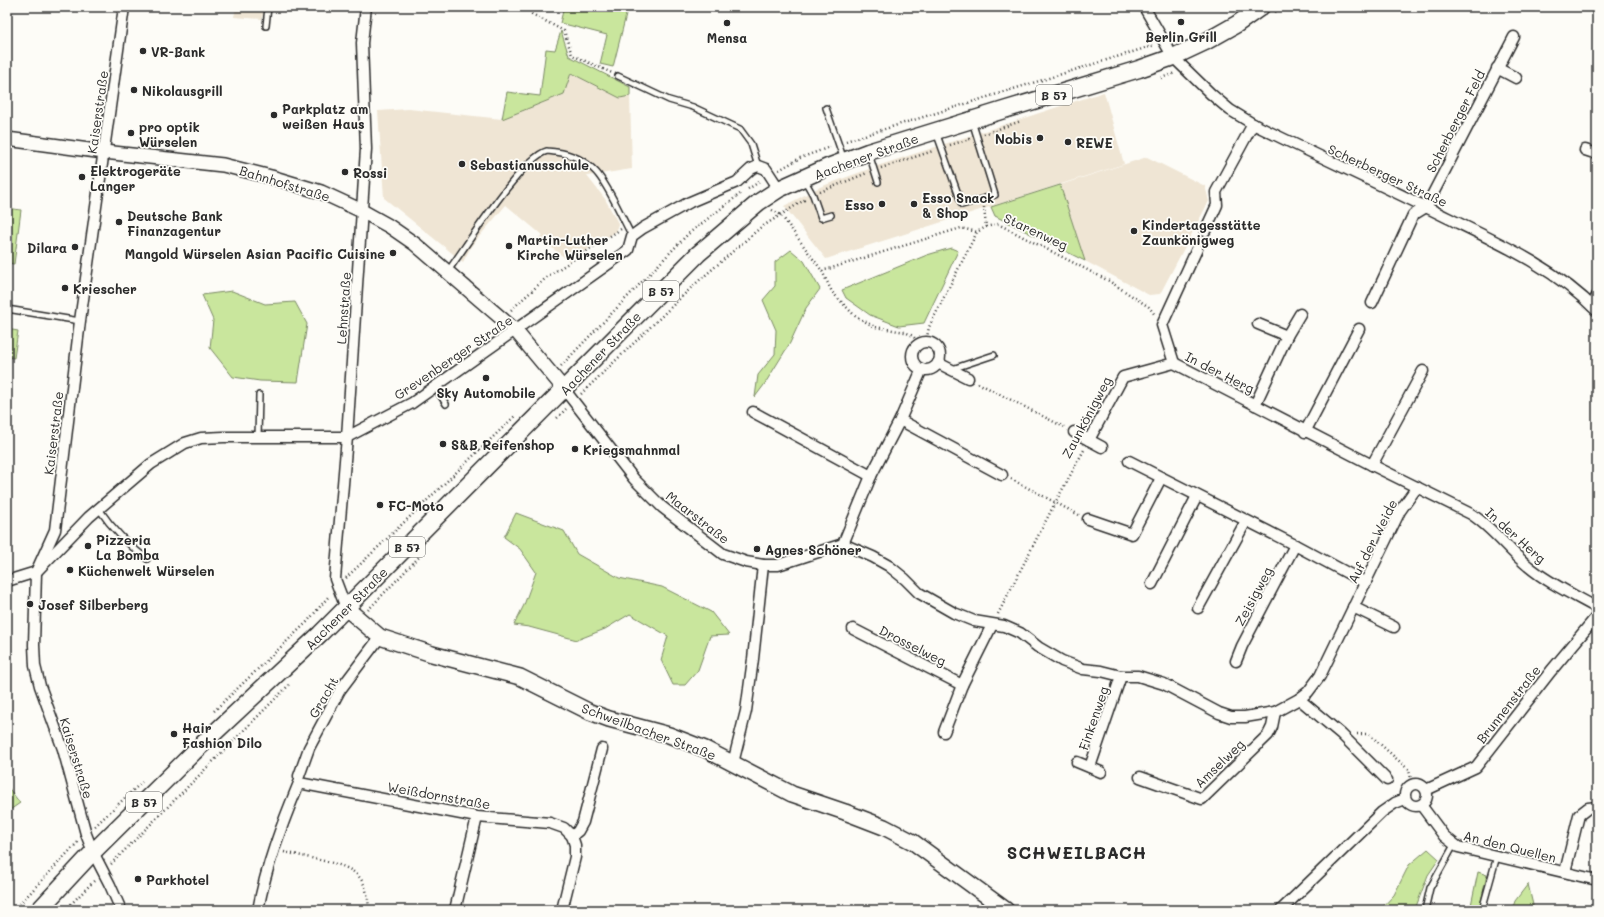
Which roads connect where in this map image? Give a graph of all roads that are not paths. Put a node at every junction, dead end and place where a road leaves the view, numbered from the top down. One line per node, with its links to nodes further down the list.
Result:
1 (124, 7): 18 (street, Kaiserstraße)
2 (268, 7): 6 (lane)
3 (366, 7): 27 (street, Lehnstraße)
4 (1144, 7): 8 (street, Scherberger Straße)
5 (1261, 7): 8 (main road, Aachener Straße / B 57)
6 (266, 26)
7 (1514, 37): 9 (street, Scherberger Feld)
8 (1173, 57): 13 (main road, Aachener Straße / B 57); 14 (street, Scherberger Straße)
9 (1497, 68): 11 (street, Scherberger Feld); 26 (street, Scherberger Feld)
10 (618, 76): 22 (lane)
11 (1516, 78)
12 (826, 108): 21 (lane)
13 (972, 120): 15 (main road, Aachener Straße / B 57); 15 (lane)
14 (1253, 124): 26 (street, Scherberger Straße); 29 (street)
15 (936, 131): 19 (main road, Aachener Straße / B 57)
16 (7, 139): 18 (street, Bahnhofstraße)
17 (1584, 150): 20 (street)
18 (104, 152): 27 (street, Bahnhofstraße); 38 (street, Kaiserstraße)
19 (868, 152): 21 (main road, Aachener Straße / B 57); 24 (lane)
20 (1597, 154)
21 (844, 161): 23 (main road, Aachener Straße / B 57)
22 (758, 166): 25 (street); 30 (street)
23 (803, 178): 25 (main road, Aachener Straße / B 57); 28 (lane)
24 (878, 182)
25 (779, 189): 52 (main road, Aachener Straße / B 57)
26 (1426, 207): 34 (street); 36 (street, Scherberger Straße)
27 (362, 211): 32 (street, Bahnhofstraße); 60 (street, Lehnstraße)
28 (831, 215)
29 (1205, 231)
30 (632, 236): 32 (lane); 41 (street, Grevenberger Straße)
31 (1197, 249): 45 (street)
32 (448, 271): 41 (street, Bahnhofstraße)
33 (1597, 296): 36 (street)
34 (1372, 303)
35 (7, 309): 38 (lane)
36 (1594, 309)
37 (1300, 314): 42 (street, In der Herg)
38 (80, 321): 77 (street, Kaiserstraße)
39 (1258, 324): 42 (street)
40 (1359, 329): 58 (street)
41 (515, 330): 50 (street, Grevenberger Straße); 52 (street, Bahnhofstraße)
42 (1287, 336): 54 (street, In der Herg)
43 (994, 355): 47 (lane)
44 (938, 363): 46 (street); 46 (street); 47 (street)
45 (1174, 363): 54 (street, In der Herg); 61 (street, Zaunkönigweg)
46 (922, 369): 56 (street)
47 (951, 370): 49 (street)
48 (1423, 371): 64 (street)
49 (968, 378)
50 (434, 386): 53 (lane); 60 (street, Grevenberger Straße)
51 (259, 395): 59 (lane)
52 (569, 395): 76 (street, Maarstraße); 82 (main road, Aachener Straße / B 57)
53 (446, 404)
54 (1255, 405): 58 (street, In der Herg)
55 (753, 412): 66 (street)
56 (900, 420): 65 (street); 66 (street)
57 (1074, 432): 61 (street)
58 (1305, 432): 64 (street, In der Herg)
59 (258, 437): 60 (street, Grevenberger Straße); 70 (street, Grevenberger Straße)
60 (347, 437): 82 (street, Lehnstraße)
61 (1090, 440): 62 (street)
62 (1102, 447)
63 (1128, 461): 67 (street)
64 (1372, 465): 68 (street, In der Herg)
65 (1002, 474)
66 (871, 476): 73 (street)
67 (1161, 478): 69 (street); 71 (street)
68 (1417, 487): 79 (street, Auf der Weide); 84 (street, In der Herg)
69 (1197, 496): 72 (street); 80 (street)
70 (98, 509): 75 (lane); 77 (street, Grevenberger Straße)
71 (1088, 519)
72 (1246, 520): 74 (street); 83 (street)
73 (843, 544): 76 (street); 86 (street, Auf der Weide)
74 (1295, 545): 79 (street); 90 (street, Zeisigweg)
75 (147, 559)
76 (763, 565): 98 (street)
77 (36, 572): 78 (street); 111 (street, Kaiserstraße)
78 (7, 580)
79 (1366, 583): 81 (street, Auf der Weide)
80 (1152, 584)
81 (1353, 607): 87 (street); 93 (street, Auf der Weide)
82 (346, 608): 89 (main road, Schweilbacher Straße); 111 (main road, Aachener Straße / B 57)
83 (1198, 608)
84 (1597, 608)
85 (1597, 616): 104 (street, Brunnenstraße)
86 (992, 625): 91 (street, Auf der Weide); 92 (street)
87 (1394, 627)
88 (853, 629): 92 (street, Drosselweg)
89 (380, 637): 98 (main road, Schweilbacher Straße); 102 (street, Gracht)
90 (1236, 661)
91 (1121, 676): 94 (street, Auf der Weide); 99 (street, Finkenweg)
92 (962, 685): 95 (street)
93 (1299, 699): 94 (street, Auf der Weide); 103 (street)
94 (1274, 712): 101 (street, Amselweg)
95 (944, 732)
96 (602, 749): 109 (street)
97 (1077, 762): 99 (street, Finkenweg)
98 (734, 763): 120 (main road, Schweilbacher Straße)
99 (1090, 768): 100 (street, Finkenweg)
100 (1101, 772)
101 (1140, 777)
102 (299, 780): 108 (street, Weißdornstraße); 117 (street, Gracht)
103 (1388, 780)
104 (1426, 790): 105 (street); 106 (street)
105 (1405, 799): 106 (street); 121 (street)
106 (1421, 804): 110 (street, An den Quellen)
107 (1597, 807): 113 (street, An den Quellen)
108 (477, 817): 109 (street, Weißdornstraße); 118 (street)
109 (572, 836): 119 (street)
110 (1454, 845): 112 (street, An den Quellen); 122 (lane)
111 (93, 852): 115 (main road, B 57); 116 (street, Kaiserstraße)
112 (1497, 856): 113 (street, An den Quellen); 123 (lane)
113 (1565, 872): 114 (street, An den Quellen)
114 (1597, 880)
115 (39, 910)
116 (121, 910)
117 (258, 910)
118 (455, 910)
119 (562, 910)
120 (1006, 910)
121 (1281, 910)
122 (1425, 910)
123 (1482, 910)

